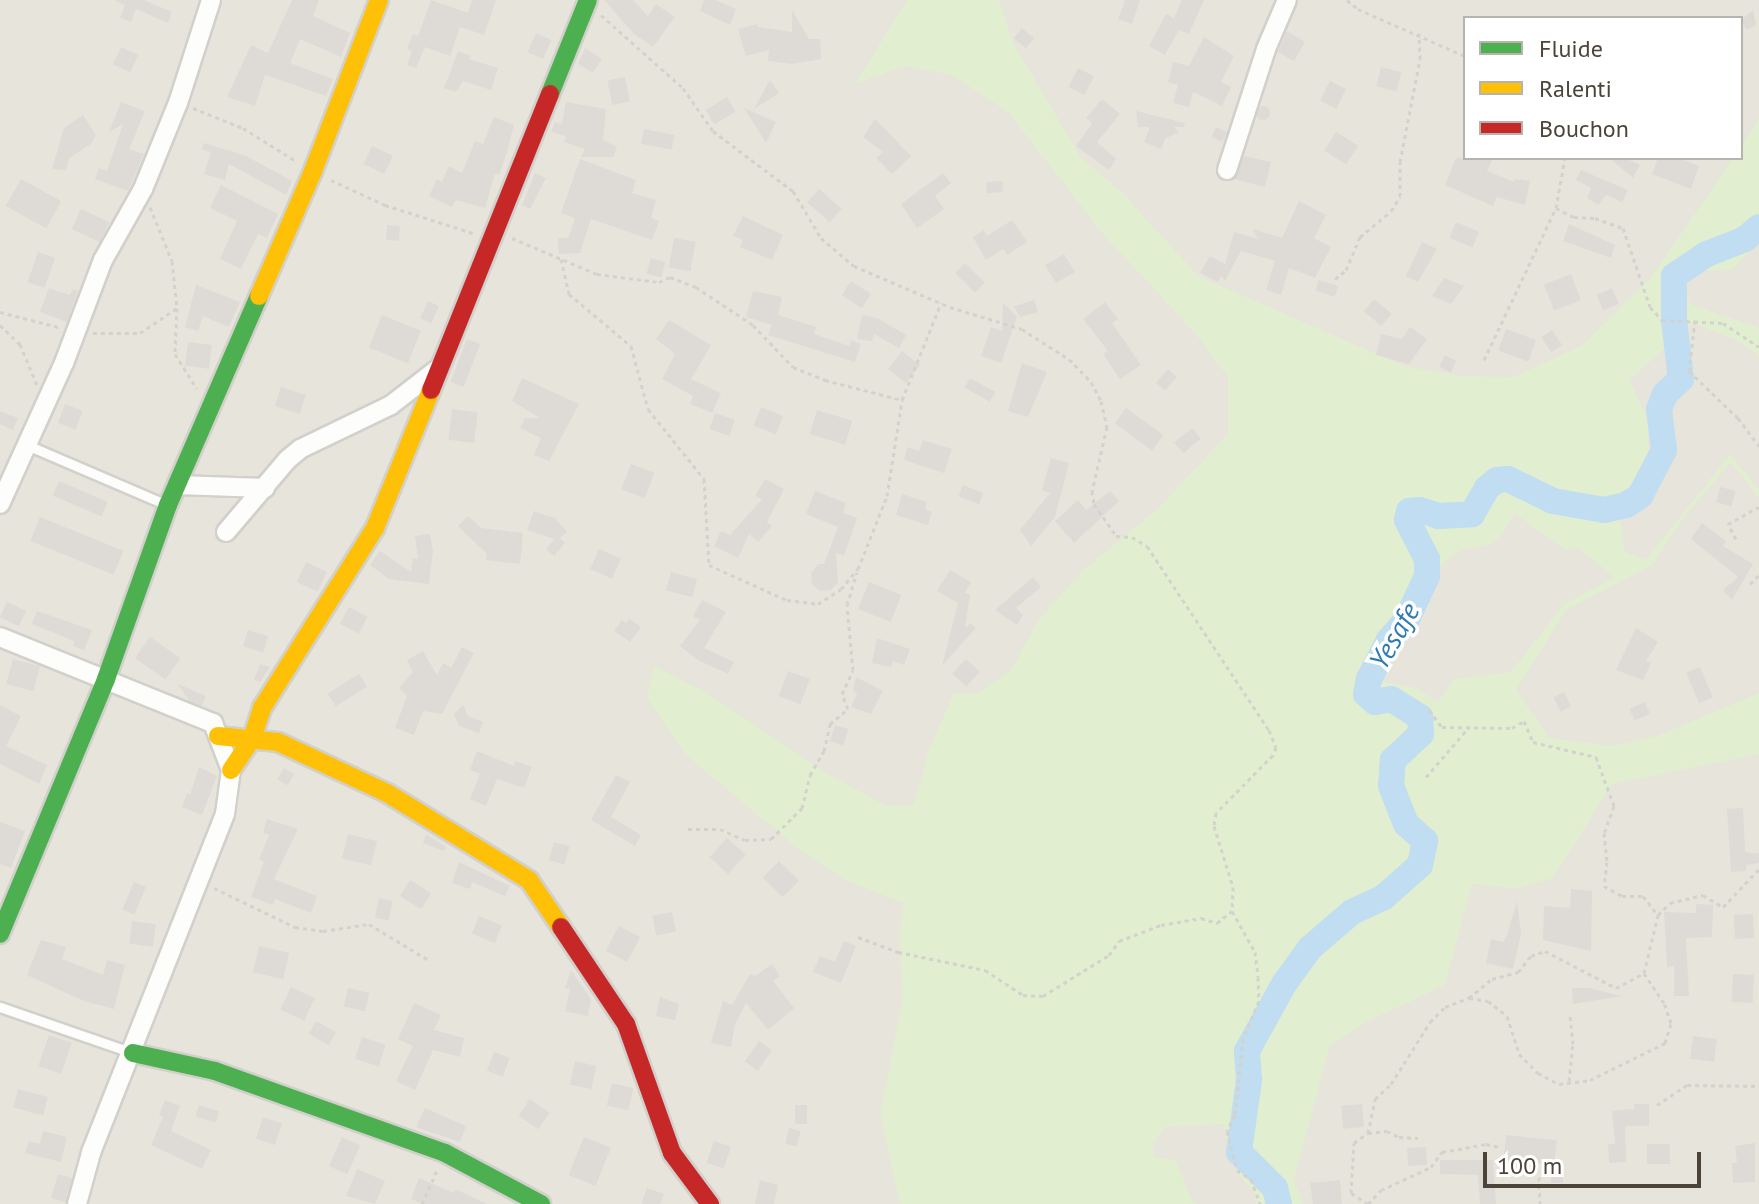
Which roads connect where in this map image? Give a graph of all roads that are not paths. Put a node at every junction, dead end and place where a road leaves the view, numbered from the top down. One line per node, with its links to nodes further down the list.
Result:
1 (211, 0): 7 (street)
2 (379, 0): 8 (street)
3 (1287, 0): 5 (street)
4 (588, 1): 6 (street)
5 (1227, 170)
6 (442, 365): 9 (street); 16 (street)
7 (27, 445): 10 (street); 11 (lane)
8 (177, 485): 9 (street); 11 (street)
9 (265, 488): 12 (street)
10 (0, 504)
11 (168, 505): 14 (street)
12 (226, 532)
13 (0, 637): 14 (street)
14 (106, 679): 15 (street); 18 (street)
15 (218, 736): 16 (street); 17 (street)
16 (252, 739): 17 (street); 23 (street)
17 (231, 770): 20 (street)
18 (0, 934)
19 (0, 1007): 20 (lane)
20 (133, 1053): 21 (street); 22 (street)
21 (77, 1204)
22 (541, 1204)
23 (710, 1204)

